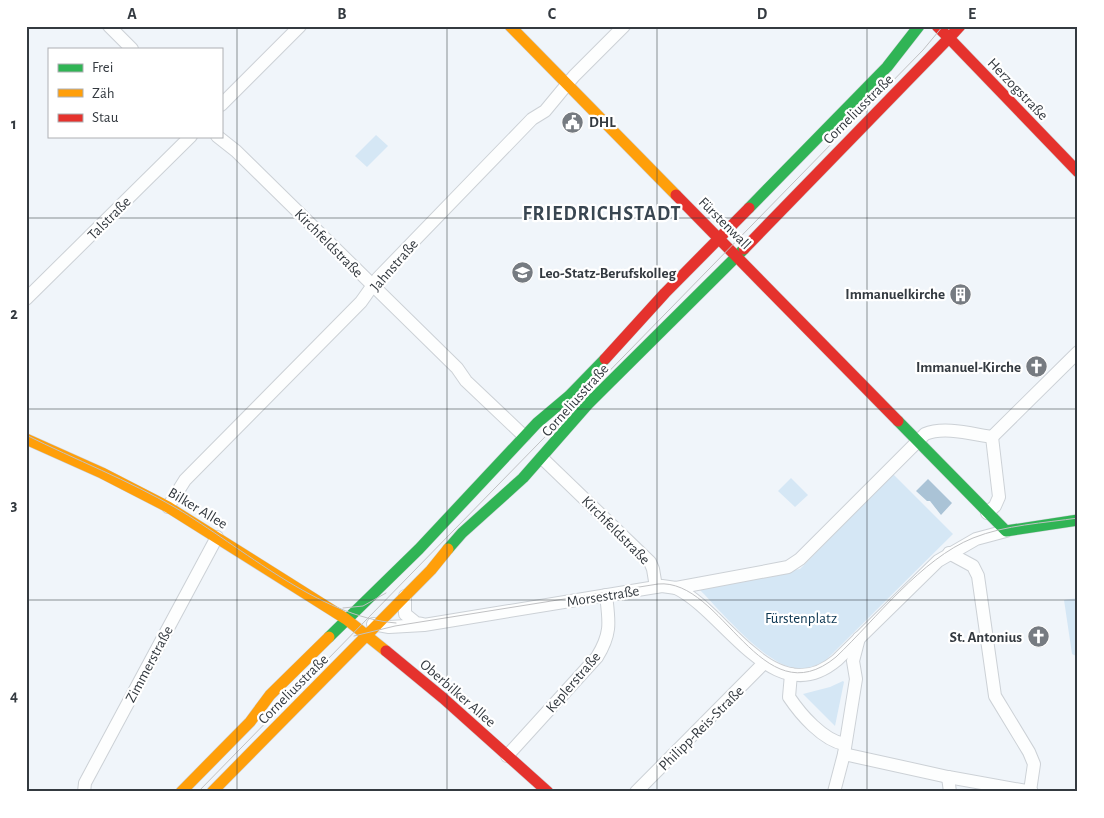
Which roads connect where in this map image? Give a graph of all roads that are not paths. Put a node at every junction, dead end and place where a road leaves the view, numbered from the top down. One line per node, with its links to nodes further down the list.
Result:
1 (109, 26): 10 (street)
2 (300, 26): 13 (street)
3 (510, 26): 12 (main road, Fürstenwall)
4 (624, 26): 12 (street, Jahnstraße)
5 (919, 26): 11 (main road, Corneliusstraße)
6 (938, 26): 9 (main road, Herzogstraße)
7 (960, 26): 9 (main road, Corneliusstraße)
8 (901, 32): 11 (main road)
9 (949, 38): 16 (main road, Herzogstraße); 18 (main road, Corneliusstraße)
10 (131, 48)
11 (899, 53): 17 (main road, Corneliusstraße)
12 (568, 85): 17 (main road, Fürstenwall); 19 (street, Jahnstraße)
13 (222, 104)
14 (189, 138): 20 (street, Talstraße)
15 (220, 138): 19 (street, Kirchfeldstraße)
16 (1078, 172)
17 (719, 238): 18 (main road, Fürstenwall); 22 (main road, Corneliusstraße)
18 (737, 256): 25 (main road, Fürstenwall); 26 (main road, Corneliusstraße)
19 (373, 286): 22 (street, Kirchfeldstraße); 29 (street, Jahnstraße)
20 (26, 299)
21 (1078, 352): 23 (street)
22 (520, 432): 27 (main road, Corneliusstraße)
23 (992, 437): 25 (street); 30 (street)
24 (26, 439): 29 (main road, Bilker Allee)
25 (917, 441): 30 (main road); 36 (street, Morsestraße)
26 (542, 458): 28 (main road, Corneliusstraße); 35 (street, Kirchfeldstraße)
27 (504, 470): 28 (main road); 39 (main road, Corneliusstraße)
28 (503, 497): 38 (main road, Corneliusstraße)
29 (168, 507): 33 (main road, Bilker Allee)
30 (988, 512): 32 (main road)
31 (1078, 520): 32 (main road)
32 (1006, 531): 34 (street)
33 (217, 537): 39 (main road, Bilker Allee); 49 (street, Zimmerstraße)
34 (949, 553): 43 (street); 56 (street)
35 (656, 587): 36 (street, Morsestraße); 37 (street, Morsestraße)
36 (676, 588): 44 (street)
37 (606, 595): 41 (street, Morsestraße); 47 (street, Keplerstraße)
38 (405, 596): 40 (main road, Corneliusstraße); 41 (street)
39 (346, 619): 40 (street, Morsestraße); 42 (main road, Oberbilker Allee); 50 (main road, Corneliusstraße)
40 (378, 625): 41 (street, Morsestraße); 42 (main road, Corneliusstraße)
41 (424, 625)
42 (368, 635): 47 (main road, Oberbilker Allee); 51 (main road, Corneliusstraße)
43 (859, 638): 45 (street); 46 (street)
44 (764, 663): 45 (street); 53 (street, Philipp-Reis-Straße)
45 (791, 674): 46 (street)
46 (844, 749): 48 (street); 54 (street)
47 (507, 756): 52 (main road, Oberbilker Allee)
48 (948, 777): 55 (street); 56 (street)
49 (84, 792)
50 (181, 792)
51 (212, 792)
52 (548, 792)
53 (636, 792)
54 (834, 792)
55 (950, 792)
56 (1031, 792)

